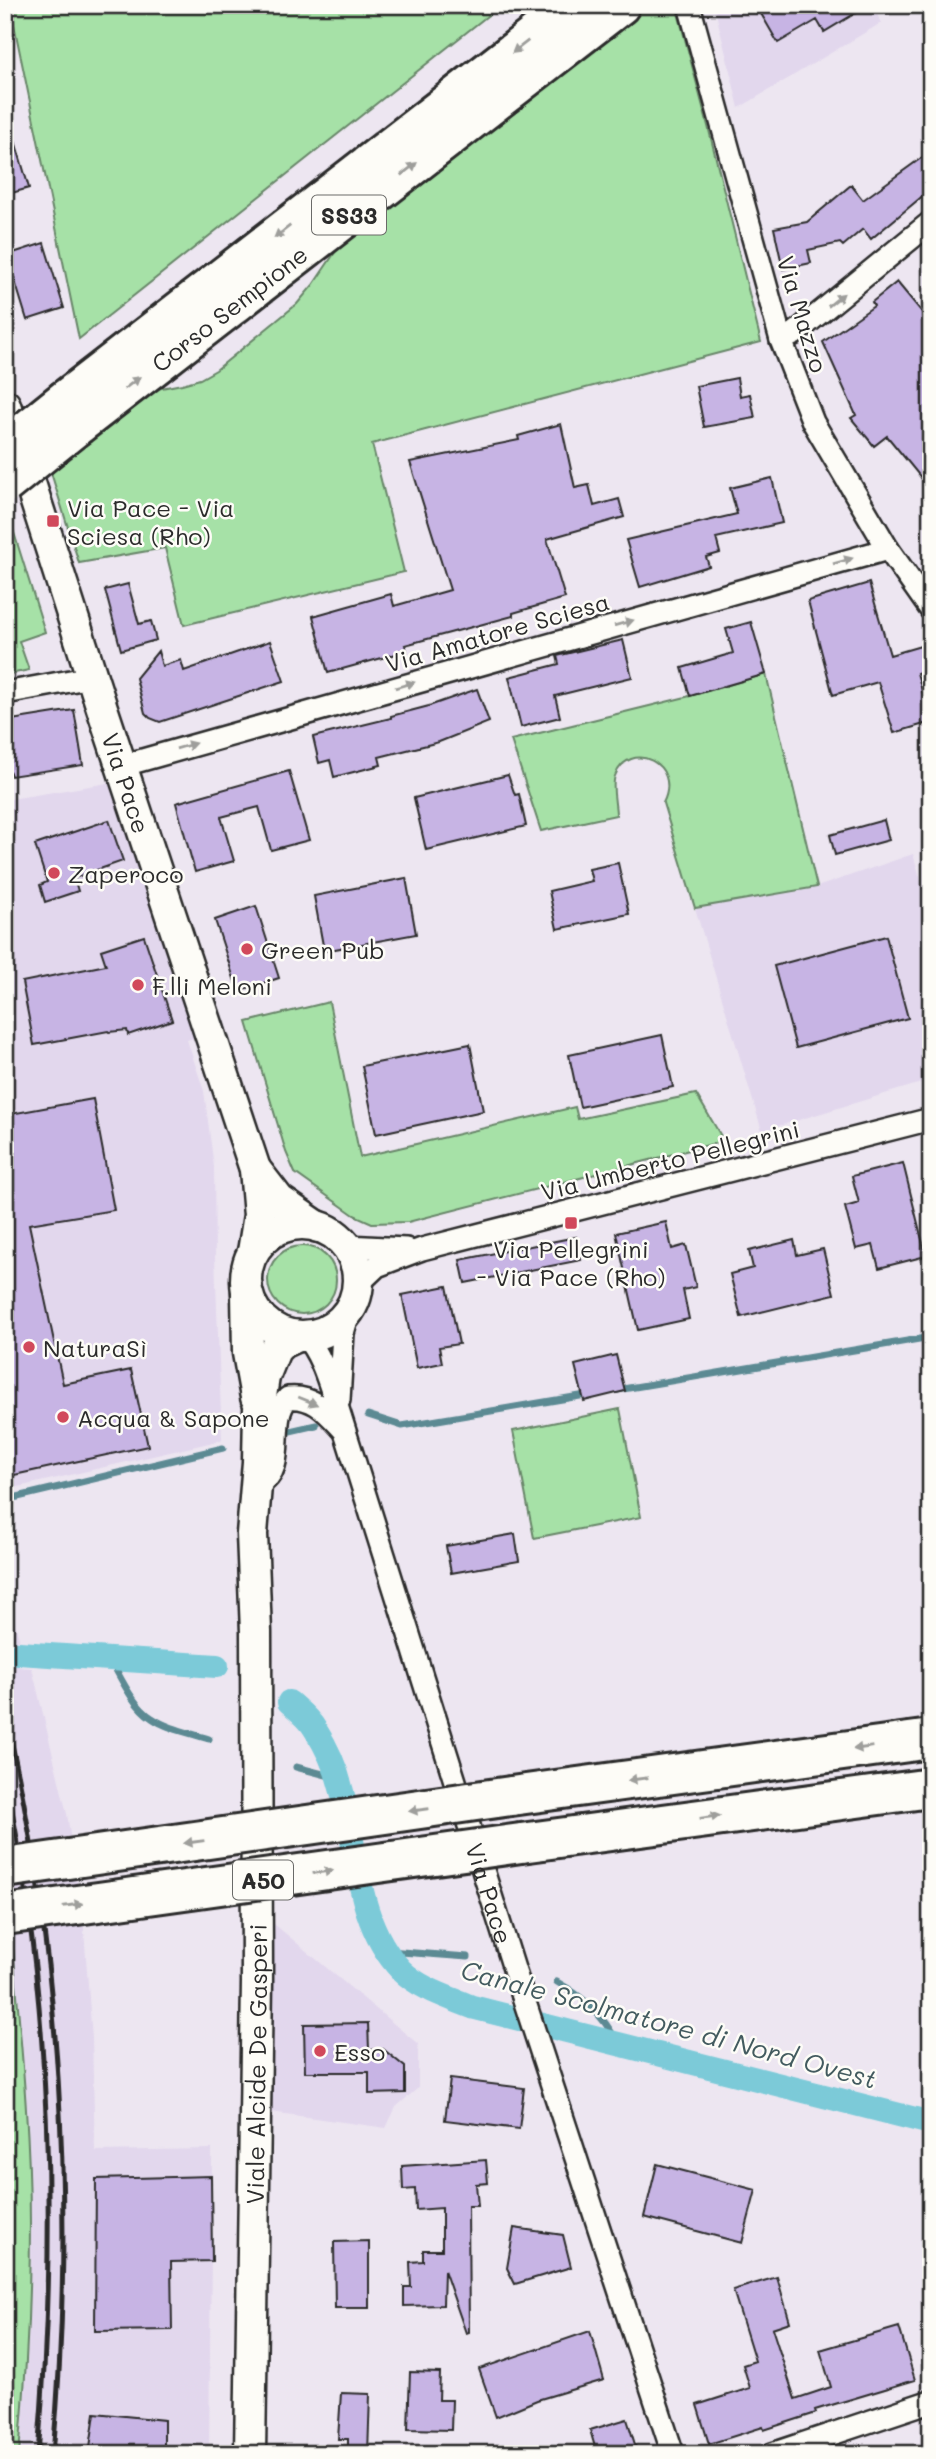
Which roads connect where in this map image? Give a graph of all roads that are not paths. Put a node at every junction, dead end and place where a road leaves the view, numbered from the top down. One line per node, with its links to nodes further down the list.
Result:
1 (574, 5): 7 (highway, Corso Sempione / SS33, one-way to 7)
2 (620, 5): 7 (highway, Corso Sempione / SS33, one-way to 2)
3 (689, 5): 5 (street, Via Mazzo)
4 (931, 222): 5 (street, one-way to 4)
5 (781, 340): 10 (street, Via Mazzo)
6 (5, 405): 12 (street, Via Pace)
7 (72, 412): 8 (highway, Corso Sempione / SS33, bridge); 9 (highway, Corso Sempione / SS33, bridge)
8 (5, 448)
9 (5, 484)
10 (888, 549): 11 (street, Via Mazzo); 14 (street, Via Amatore Sciesa, one-way to 10)
11 (929, 603)
12 (92, 677): 13 (street); 14 (street, Via Pace)
13 (5, 693)
14 (121, 766): 16 (street, Via Pace)
15 (931, 1119): 19 (street, Via Umberto Pellegrini)
16 (255, 1169): 17 (street, Via Pace); 20 (street, Via Pace)
17 (318, 1227): 18 (street); 20 (street)
18 (346, 1246): 19 (street); 22 (street)
19 (422, 1249): 22 (street)
20 (253, 1252): 21 (street)
21 (247, 1289): 23 (street); 24 (street, Viale Alcide De Gasperi)
22 (354, 1297): 23 (street); 25 (street, Via Pace)
23 (301, 1336): 24 (street, Viale Alcide De Gasperi); 25 (street, Via Pace)
24 (259, 1409): 27 (street, Viale Alcide De Gasperi)
25 (338, 1409): 26 (street, Via Pace)
26 (344, 1430): 27 (street, one-way to 26); 34 (street, Via Pace)
27 (258, 1473): 33 (street, Viale Alcide De Gasperi)
28 (931, 1739): 30 (highway, A50, one-way to 30, bridge)
29 (931, 1788): 31 (highway, A50, one-way to 29, bridge)
30 (5, 1868)
31 (5, 1915)
32 (931, 2401): 35 (street)
33 (250, 2454)
34 (673, 2454)
35 (772, 2454)

